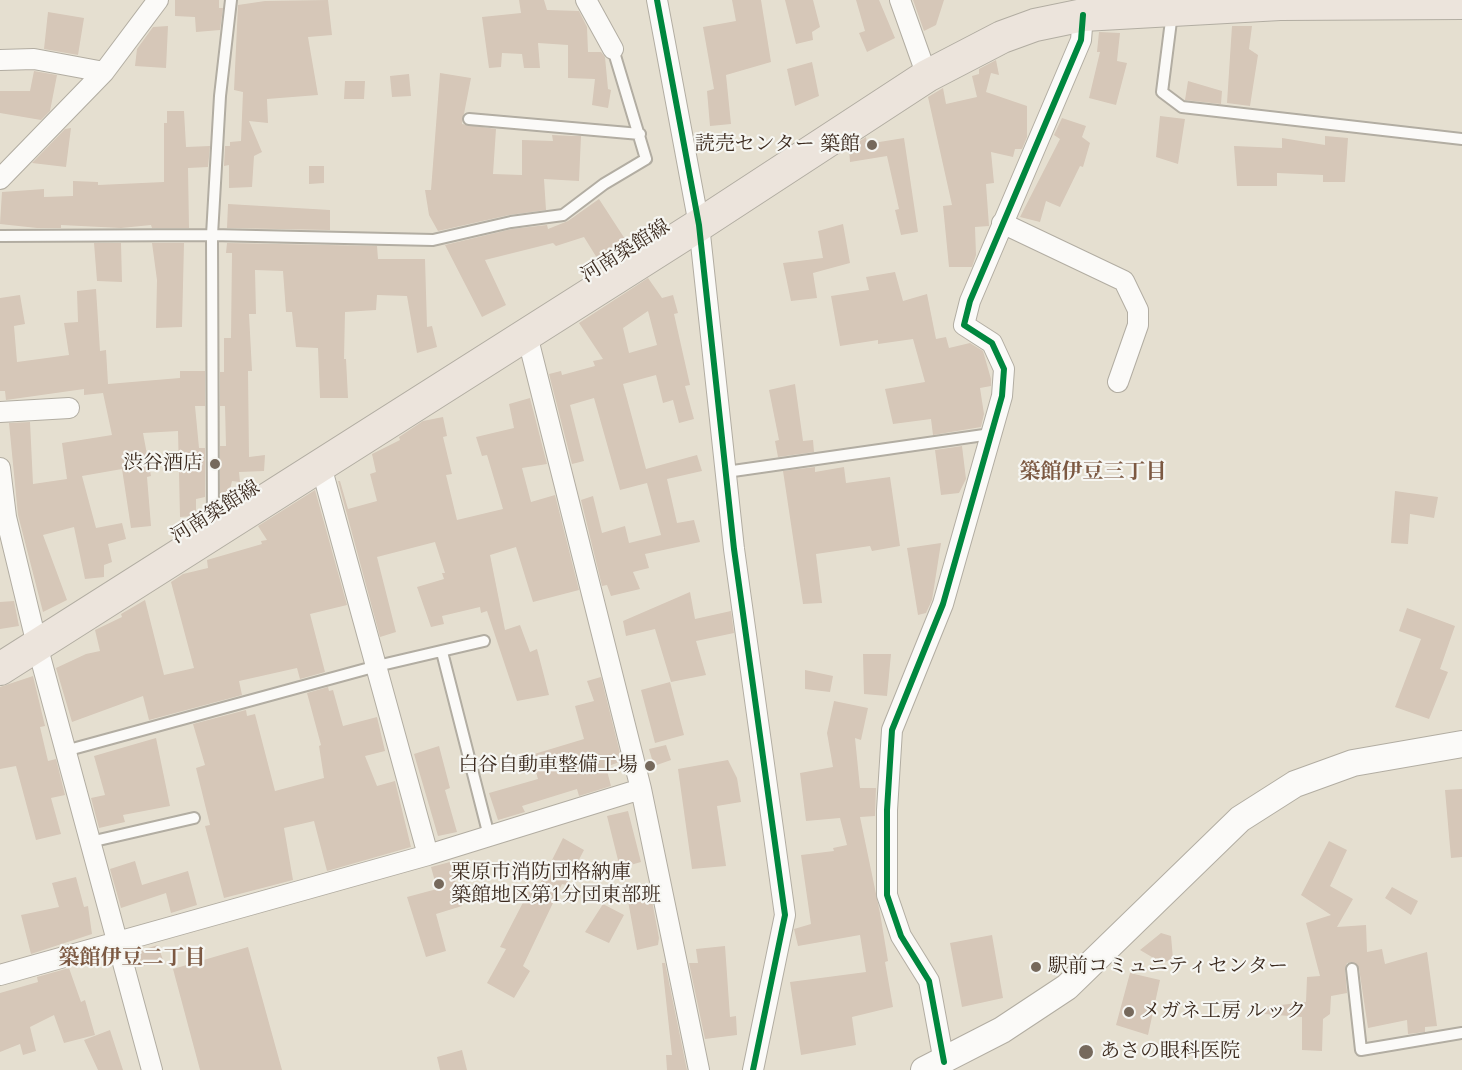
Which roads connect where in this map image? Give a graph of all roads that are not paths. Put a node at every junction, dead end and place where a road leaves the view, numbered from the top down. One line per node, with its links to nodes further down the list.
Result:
1 (158, 0): 12 (street)
2 (231, 0): 20 (lane)
3 (586, 0): 10 (street)
4 (657, 0): 19 (street)
5 (900, 0): 13 (street)
6 (1390, 2): 7 (main road, 河南築館線); 8 (main road, 河南築館線)
7 (1462, 3)
8 (1172, 9): 9 (main road, 河南築館線); 16 (lane)
9 (1077, 10): 13 (main road, 河南築館線); 18 (street)
10 (613, 49): 15 (lane)
11 (0, 60): 12 (street)
12 (104, 72): 17 (street)
13 (927, 76): 19 (main road, 河南築館線)
14 (469, 119): 15 (lane)
15 (640, 134): 20 (lane)
16 (1462, 139)
17 (0, 179)
18 (1002, 224): 23 (street); 26 (street)
19 (699, 225): 22 (main road, 河南築館線); 29 (street)
20 (212, 235): 21 (lane); 30 (lane)
21 (0, 236)
22 (527, 335): 27 (main road, 河南築館線); 38 (street)
23 (1118, 382)
24 (69, 408): 25 (street)
25 (0, 412)
26 (991, 434): 29 (lane); 47 (street)
27 (321, 466): 30 (main road, 河南築館線); 34 (street)
28 (0, 468): 32 (street)
29 (726, 472): 50 (street)
30 (213, 535): 32 (main road, 河南築館線)
31 (484, 641): 33 (lane)
32 (37, 645): 35 (main road, 河南築館線); 37 (street)
33 (442, 652): 34 (lane); 40 (lane)
34 (377, 666): 37 (lane); 42 (street)
35 (0, 669)
36 (1462, 744): 47 (street)
37 (65, 751): 41 (street)
38 (641, 789): 40 (street); 49 (street)
39 (194, 818): 41 (lane)
40 (489, 836): 42 (street)
41 (90, 842): 43 (street)
42 (428, 855): 43 (street)
43 (116, 943): 45 (street); 48 (street)
44 (1352, 969): 46 (lane)
45 (0, 975)
46 (1462, 1033)
47 (934, 1066)
48 (152, 1070)
49 (699, 1070)
50 (753, 1070)

